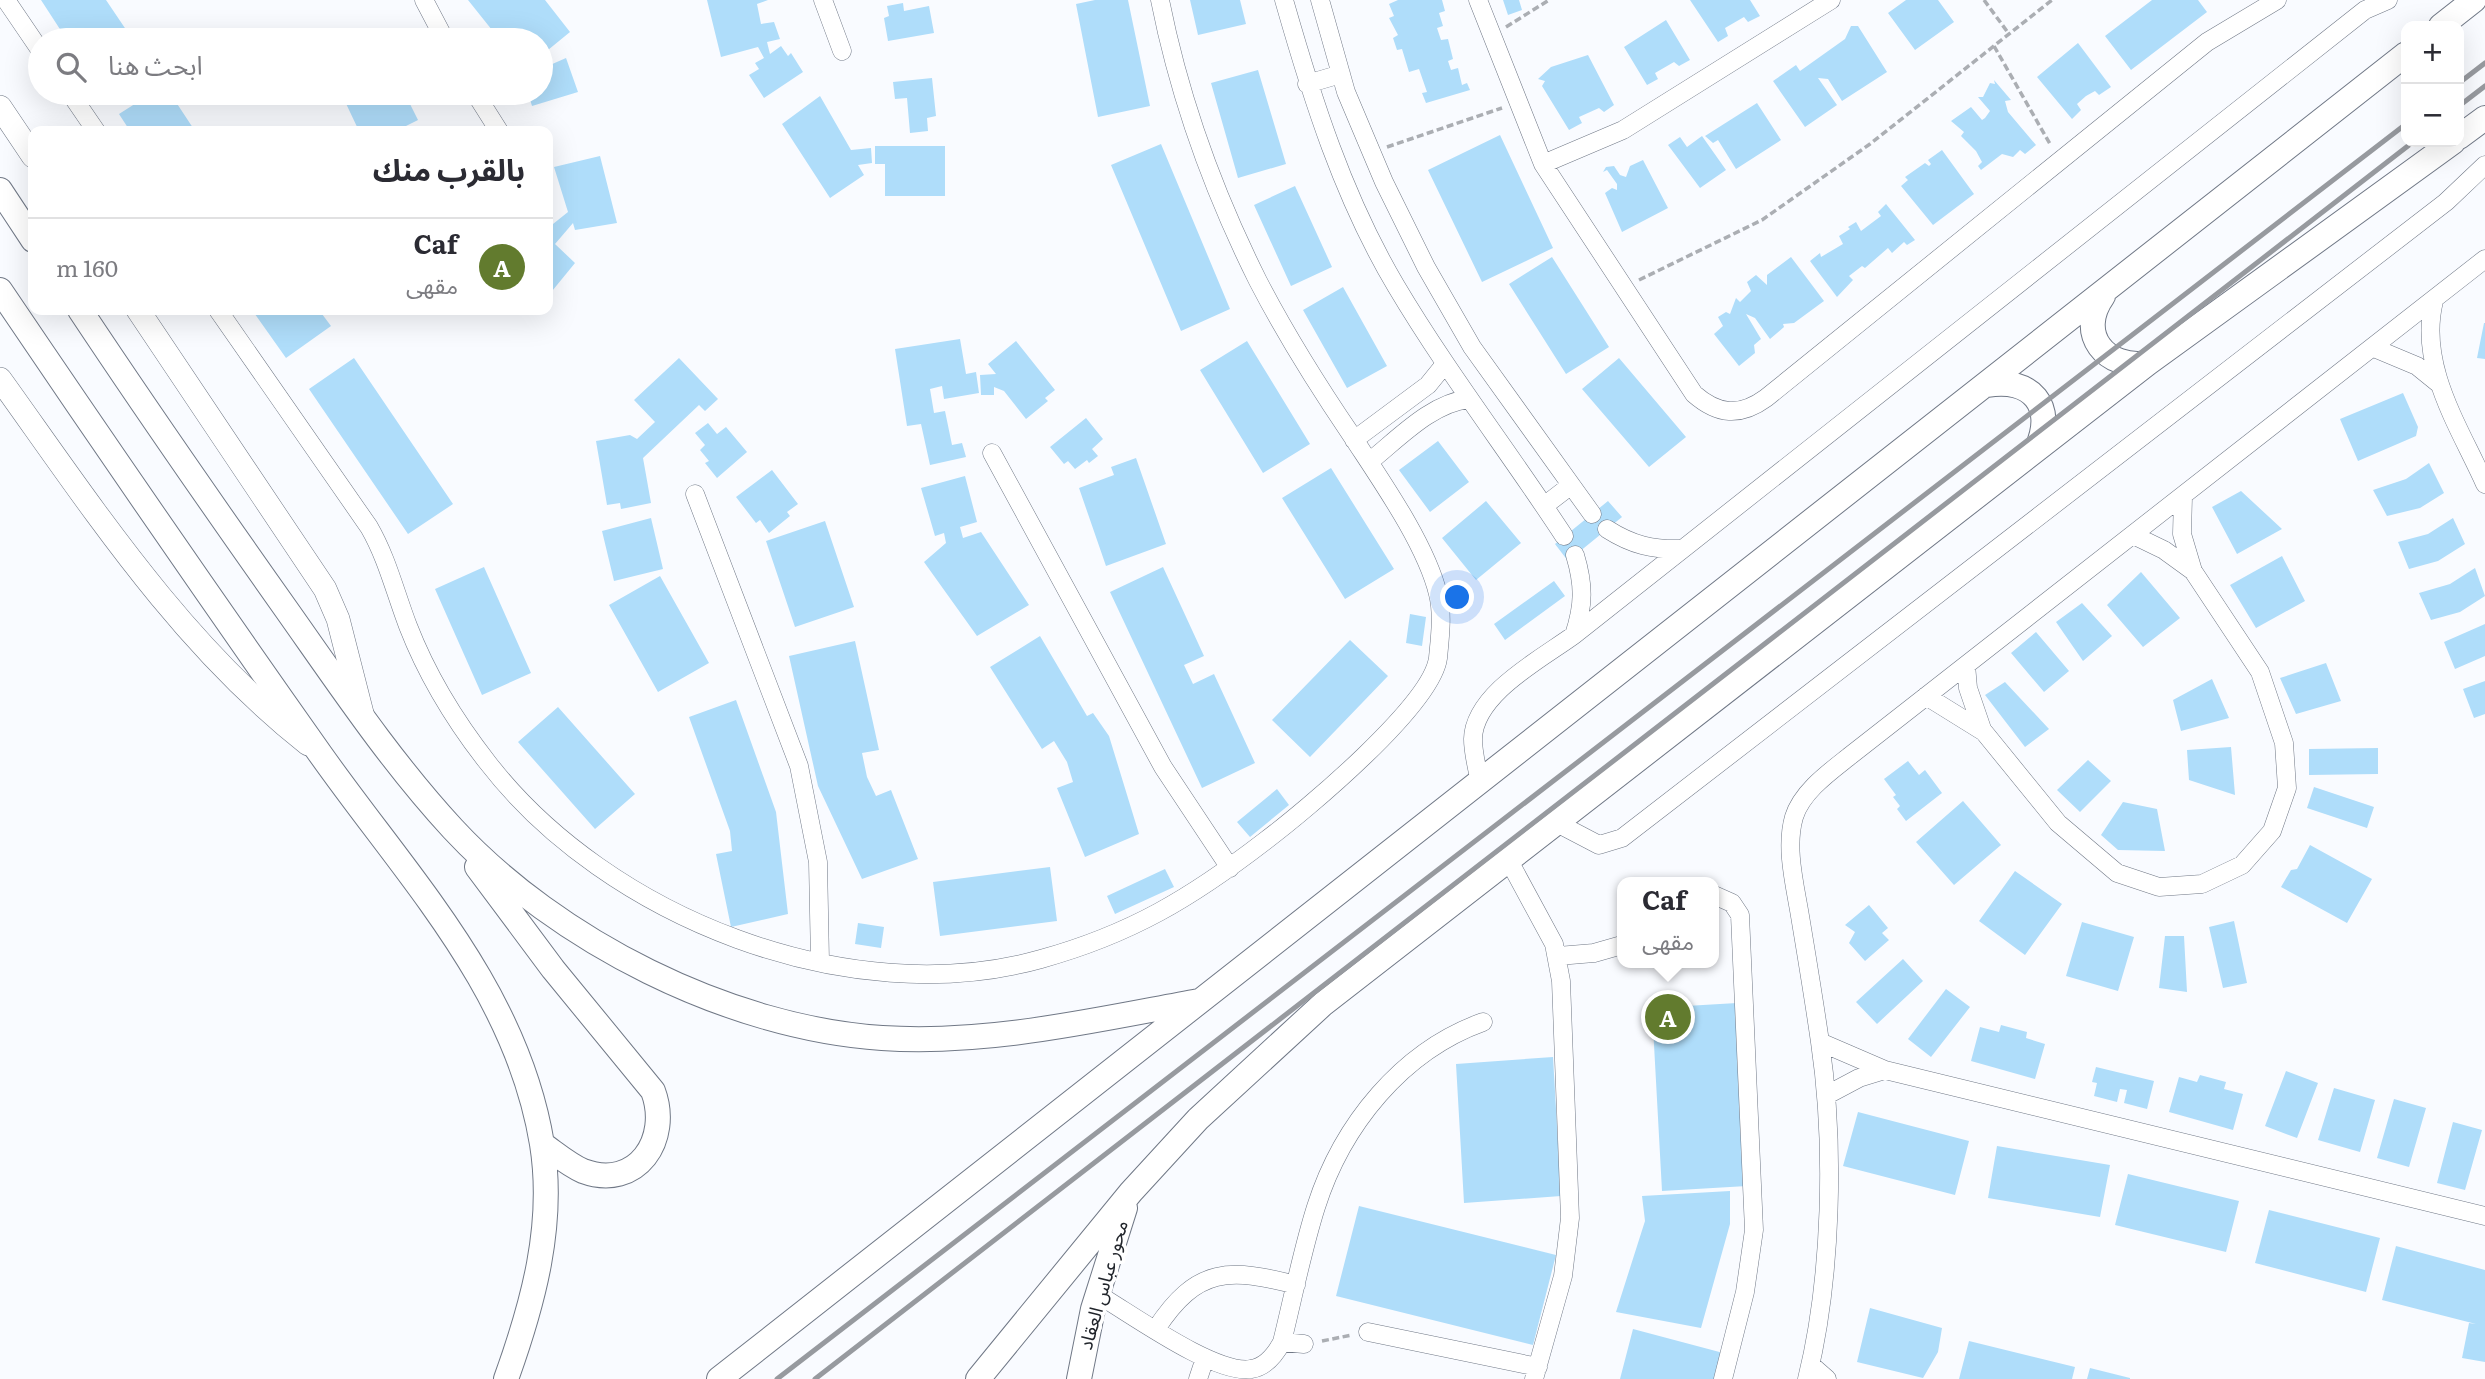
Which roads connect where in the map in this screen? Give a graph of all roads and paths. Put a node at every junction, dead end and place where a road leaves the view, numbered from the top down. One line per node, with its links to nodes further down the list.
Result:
1 (6, 0): 17 (street)
2 (424, 0): 16 (street)
3 (823, 0): 21 (street)
4 (1160, 0): 56 (street)
5 (1284, 0): 24 (street)
6 (1320, 0): 23 (street)
7 (1478, 0): 19 (street)
8 (1549, 0): 19 (path)
9 (1830, 0): 37 (street)
10 (1984, 0): 18 (path)
11 (2052, 0): 18 (path)
12 (2277, 0): 36 (street)
13 (2388, 0): 69 (street)
14 (2472, 0): 15 (main road)
15 (2447, 21)
16 (439, 28)
17 (28, 32)
18 (2009, 34): 20 (path)
19 (1491, 36): 25 (street)
20 (1994, 46): 36 (path); 42 (path)
21 (842, 51)
22 (2401, 58): 44 (main road)
23 (1341, 74): 24 (street); 35 (street)
24 (1307, 84): 51 (street)
25 (1517, 103): 35 (path); 37 (street)
26 (78, 105): 30 (street)
27 (483, 105): 31 (street)
28 (0, 107): 34 (street)
29 (2485, 118): 32 (main road)
30 (93, 126)
31 (496, 126)
32 (2464, 133)
33 (2446, 147): 50 (main road)
34 (28, 149)
35 (1371, 153): 61 (street)
36 (2060, 161): 42 (street)
37 (1543, 164): 42 (street)
38 (2485, 165): 79 (street)
39 (0, 190): 40 (main road)
40 (28, 232)
41 (2485, 259): 45 (street)
42 (1625, 287)
43 (0, 290): 77 (main road)
44 (2106, 293): 50 (main road); 53 (main road)
45 (2434, 301): 49 (street); 54 (street)
46 (83, 315): 75 (main road)
47 (141, 315): 75 (street)
48 (221, 315): 86 (street)
49 (2374, 348): 54 (street); 63 (street)
50 (2148, 363): 57 (main road)
51 (1446, 364): 55 (street); 56 (street)
52 (0, 379): 77 (street)
53 (1987, 385): 57 (main road); 78 (main road)
54 (2441, 386): 60 (street)
55 (1469, 399): 59 (street); 64 (street)
56 (1354, 440): 59 (street)
57 (2037, 448): 79 (main road)
58 (992, 453): 82 (street)
59 (1369, 462): 82 (street)
60 (2485, 484)
61 (1570, 486): 64 (street); 65 (street)
62 (695, 494): 86 (street)
63 (2183, 497): 67 (street); 71 (street)
64 (1544, 506): 68 (street)
65 (1592, 514)
66 (1607, 529): 69 (street)
67 (2133, 535): 71 (street); 73 (street)
68 (1564, 536)
69 (1682, 549): 72 (street)
70 (1575, 555): 72 (street)
71 (2193, 571): 76 (street)
72 (1574, 635): 78 (street)
73 (1966, 665): 74 (street); 76 (street)
74 (1927, 696): 76 (street); 89 (street)
75 (362, 716): 80 (main road)
76 (1984, 732)
77 (318, 752): 92 (main road)
78 (1480, 782): 87 (main road)
79 (1555, 822): 81 (main road)
80 (450, 827): 87 (main road); 92 (main road)
81 (1508, 859): 85 (street); 93 (main road)
82 (1230, 868): 86 (street)
83 (1719, 898): 109 (street)
84 (1617, 947): 85 (street)
85 (1558, 956): 103 (street)
86 (820, 961)
87 (1203, 1000): 105 (main road)
88 (1483, 1022): 95 (street)
89 (1820, 1042): 90 (street); 91 (street)
90 (1885, 1070): 91 (street); 94 (street)
91 (1827, 1095): 102 (street)
92 (542, 1144): 104 (main road)
93 (1130, 1192): 96 (main road, محور عباس العقاد); 106 (main road)
94 (2485, 1216)
95 (1296, 1285): 97 (street); 99 (street)
96 (1097, 1294): 97 (street); 107 (main road, محور عباس العقاد)
97 (1156, 1329): 101 (street)
98 (1368, 1332): 100 (path); 103 (street)
99 (1282, 1342): 100 (street); 101 (street)
100 (1304, 1344)
101 (1205, 1358): 108 (street)
102 (1809, 1372): 110 (street)
103 (1536, 1373)
104 (506, 1379)
105 (719, 1379)
106 (978, 1379)
107 (1079, 1379)
108 (1198, 1379)
109 (1723, 1379)
110 (1827, 1379)

